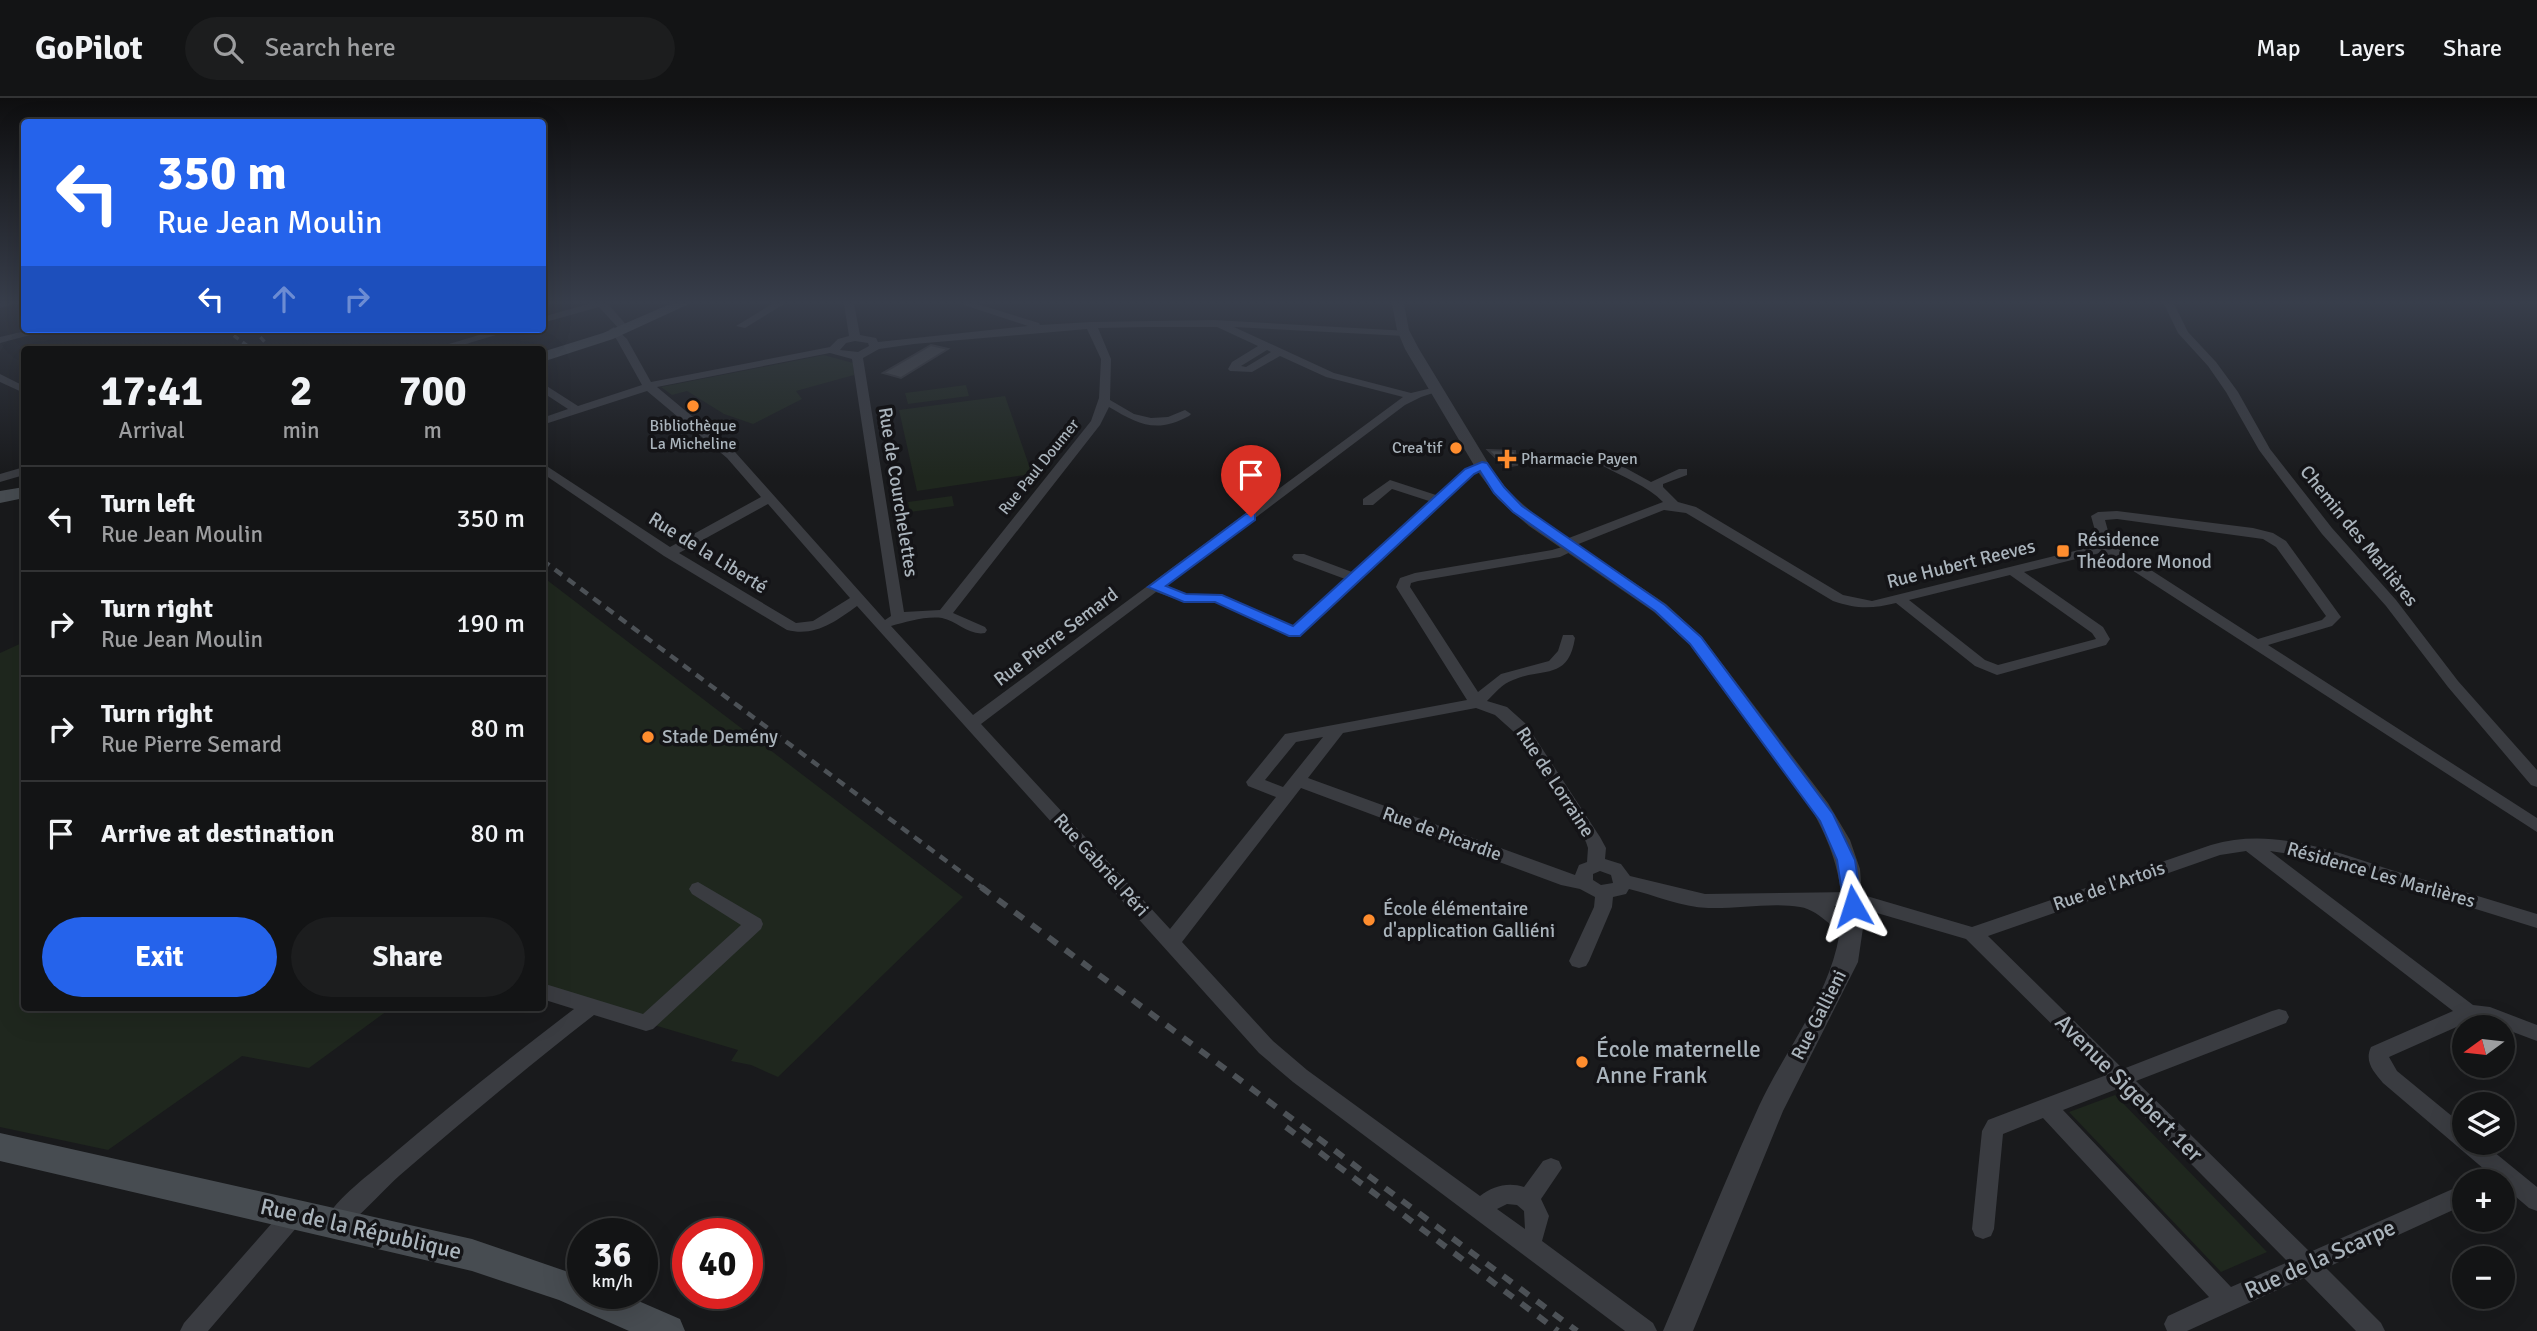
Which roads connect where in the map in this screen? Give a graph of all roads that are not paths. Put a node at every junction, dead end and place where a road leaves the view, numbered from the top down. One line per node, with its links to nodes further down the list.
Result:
1 (636, 362): 11 (street)
2 (771, 362): 11 (street)
3 (858, 362): 43 (street, Rue de Courchelettes)
4 (1105, 362): 16 (street)
5 (1240, 362): 6 (street)
6 (1262, 362)
7 (1298, 362): 15 (street)
8 (1421, 362): 14 (street, Rue Gallieni)
9 (2210, 362): 52 (street, Chemin des Marlières)
10 (0, 377): 12 (street)
11 (648, 386): 17 (street); 29 (street, Rue Gabriel Péri)
12 (21, 388)
13 (546, 389): 17 (street)
14 (1436, 390): 15 (street, Rue Pierre Semard); 21 (street, Rue Gallieni)
15 (1412, 396): 39 (street, Rue Pierre Semard)
16 (1105, 403): 18 (street); 42 (street, Rue Paul Doumer)
17 (575, 410): 19 (street)
18 (1185, 414)
19 (546, 421)
20 (1607, 463): 26 (street, Rue Hubert Reeves)
21 (1482, 466): 30 (street); 33 (street, Rue Gallieni)
22 (546, 470): 35 (street, Rue de la Liberté)
23 (21, 472): 25 (street)
24 (1683, 472): 26 (street)
25 (0, 478)
26 (1657, 488): 32 (street, Rue Hubert Reeves)
27 (21, 494): 28 (main road)
28 (0, 497)
29 (770, 498): 35 (street); 40 (street, Rue Gabriel Péri)
30 (1438, 500): 31 (street); 38 (street)
31 (1368, 502)
32 (1673, 505): 33 (street); 41 (street, Rue Hubert Reeves)
33 (1569, 546): 48 (street); 61 (street, Rue Gallieni)
34 (2106, 547): 37 (street, Rue Hubert Reeves); 47 (street); 47 (street)
35 (669, 553): 40 (street, Rue de la Liberté)
36 (1299, 557): 38 (street)
37 (2014, 571): 41 (street, Rue Hubert Reeves); 41 (street)
38 (1352, 578): 39 (street)
39 (1155, 587): 49 (street, Rue Pierre Semard)
40 (858, 599): 44 (street, Rue Gabriel Péri)
41 (1900, 600)
42 (944, 614): 43 (street); 45 (street)
43 (898, 617): 44 (street)
44 (884, 627): 49 (street, Rue Gabriel Péri)
45 (979, 630)
46 (1568, 638): 48 (street)
47 (2256, 644): 54 (street)
48 (1477, 702): 50 (street); 56 (street, Rue de Lorraine)
49 (972, 723): 66 (street, Rue Gabriel Péri)
50 (1337, 730): 51 (street); 53 (street)
51 (1299, 781): 53 (street); 58 (street, Rue de Picardie)
52 (2537, 781)
53 (1287, 795): 66 (street)
54 (2537, 826)
55 (2249, 844): 63 (street, Résidence Les Marlières); 65 (street, Rue de l'Artois); 70 (street, Résidence Les Marlières)
56 (1596, 864): 57 (street); 58 (street)
57 (1623, 881): 60 (street); 62 (street)
58 (1585, 883): 60 (street)
59 (698, 889): 69 (street)
60 (1604, 893): 67 (street)
61 (1853, 899): 62 (street); 64 (street, Rue Gallieni); 65 (street, Avenue Sigebert 1er)
62 (1800, 900): 64 (street)
63 (2537, 921)
64 (1852, 933): 95 (street, Rue Gallieni)
65 (1972, 934): 73 (street, Avenue Sigebert 1er)
66 (1171, 942): 84 (street, Rue Gabriel Péri)
67 (1579, 961)
68 (546, 991): 69 (street)
69 (591, 1006): 86 (street)
70 (2469, 1013): 72 (street, Résidence Les Marlières); 75 (street)
71 (2279, 1017): 73 (street)
72 (2537, 1033)
73 (2120, 1079): 74 (street); 89 (street, Avenue Sigebert 1er)
74 (2046, 1107): 87 (street); 90 (street)
75 (2452, 1129)
76 (0, 1147): 85 (main road, Rue de la République)
77 (2478, 1155): 79 (street)
78 (1552, 1168): 81 (street)
79 (2491, 1169)
80 (2515, 1188): 83 (street)
81 (1528, 1199): 84 (street); 88 (street)
82 (2452, 1199): 89 (street, Rue de la Scarpe)
83 (2537, 1201)
84 (1481, 1209): 88 (street, Rue Gabriel Péri)
85 (295, 1213): 86 (main road, Rue de la République); 92 (street)
86 (335, 1223): 93 (main road, Rue de la République)
87 (1983, 1229)
88 (1529, 1245): 94 (street, Rue Gabriel Péri)
89 (2307, 1265): 90 (street, Rue de la Scarpe); 96 (street, Avenue Sigebert 1er)
90 (2228, 1301): 91 (street, Rue de la Scarpe)
91 (2176, 1324)
92 (192, 1331)
93 (668, 1331)
94 (1645, 1331)
95 (1678, 1331)
96 (2373, 1331)

